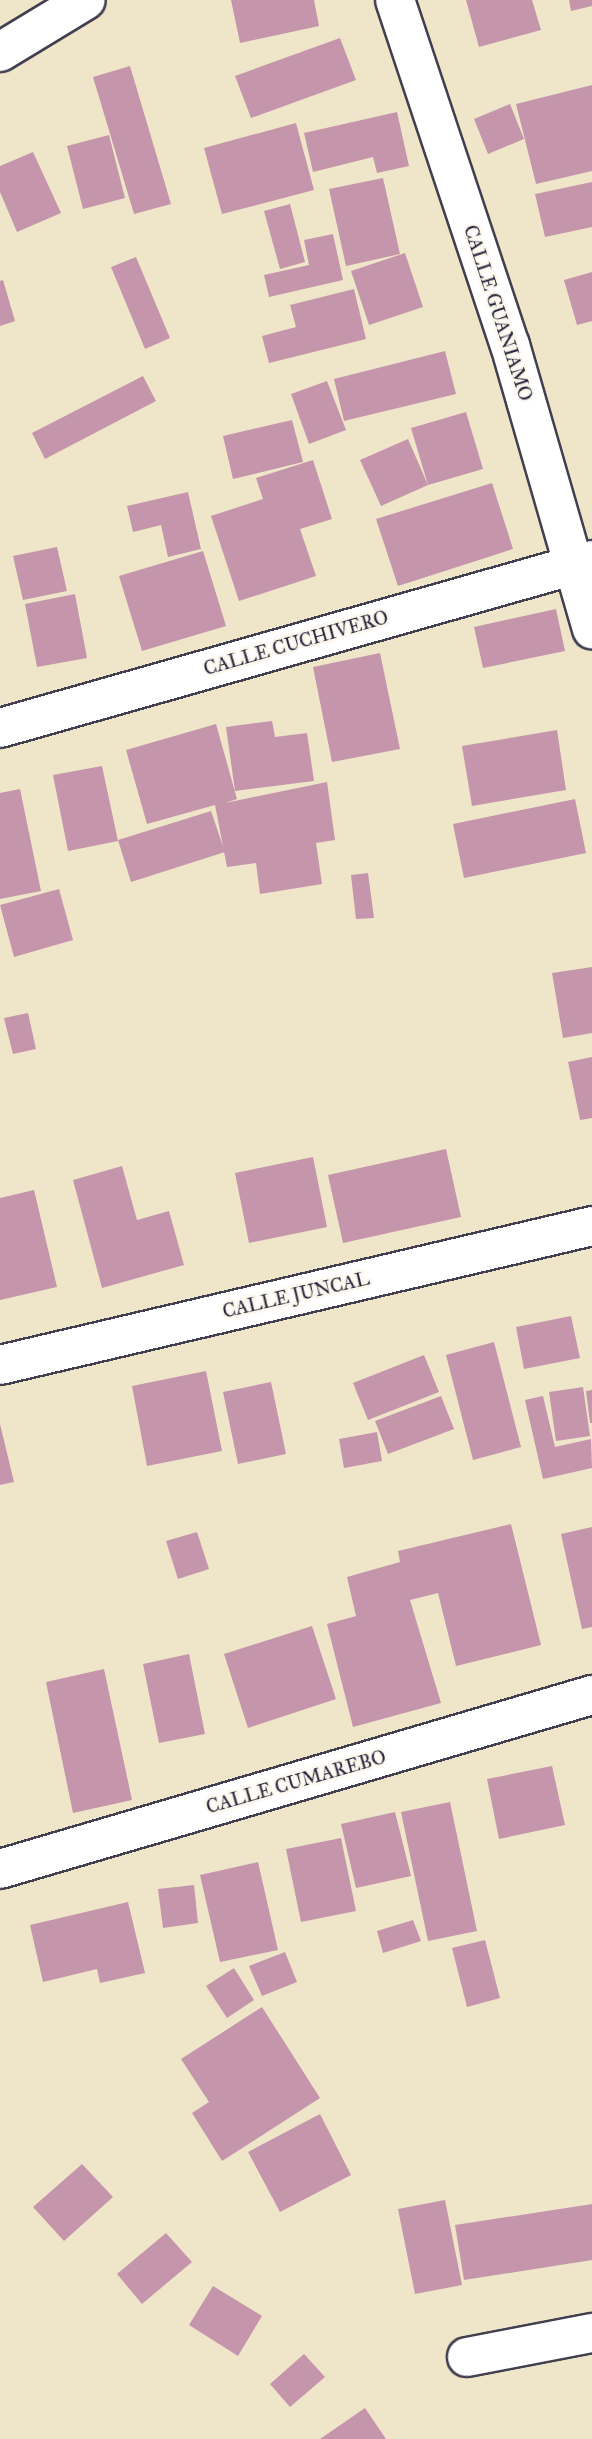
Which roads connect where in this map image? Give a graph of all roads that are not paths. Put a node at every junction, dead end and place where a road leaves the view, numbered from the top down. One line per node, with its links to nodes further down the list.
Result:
1 (86, 0): 3 (street)
2 (396, 0): 4 (street, CALLE GUANIAMO)
3 (0, 52)
4 (584, 561): 5 (street, CALLE GUANIAMO); 6 (street, CALLE CUCHIVERO)
5 (592, 629)
6 (0, 728)
7 (592, 1226): 8 (street, CALLE JUNCAL)
8 (0, 1365)
9 (592, 1695): 10 (street, CALLE CUMAREBO)
10 (0, 1869)
11 (592, 2333): 12 (street)
12 (467, 2357)

